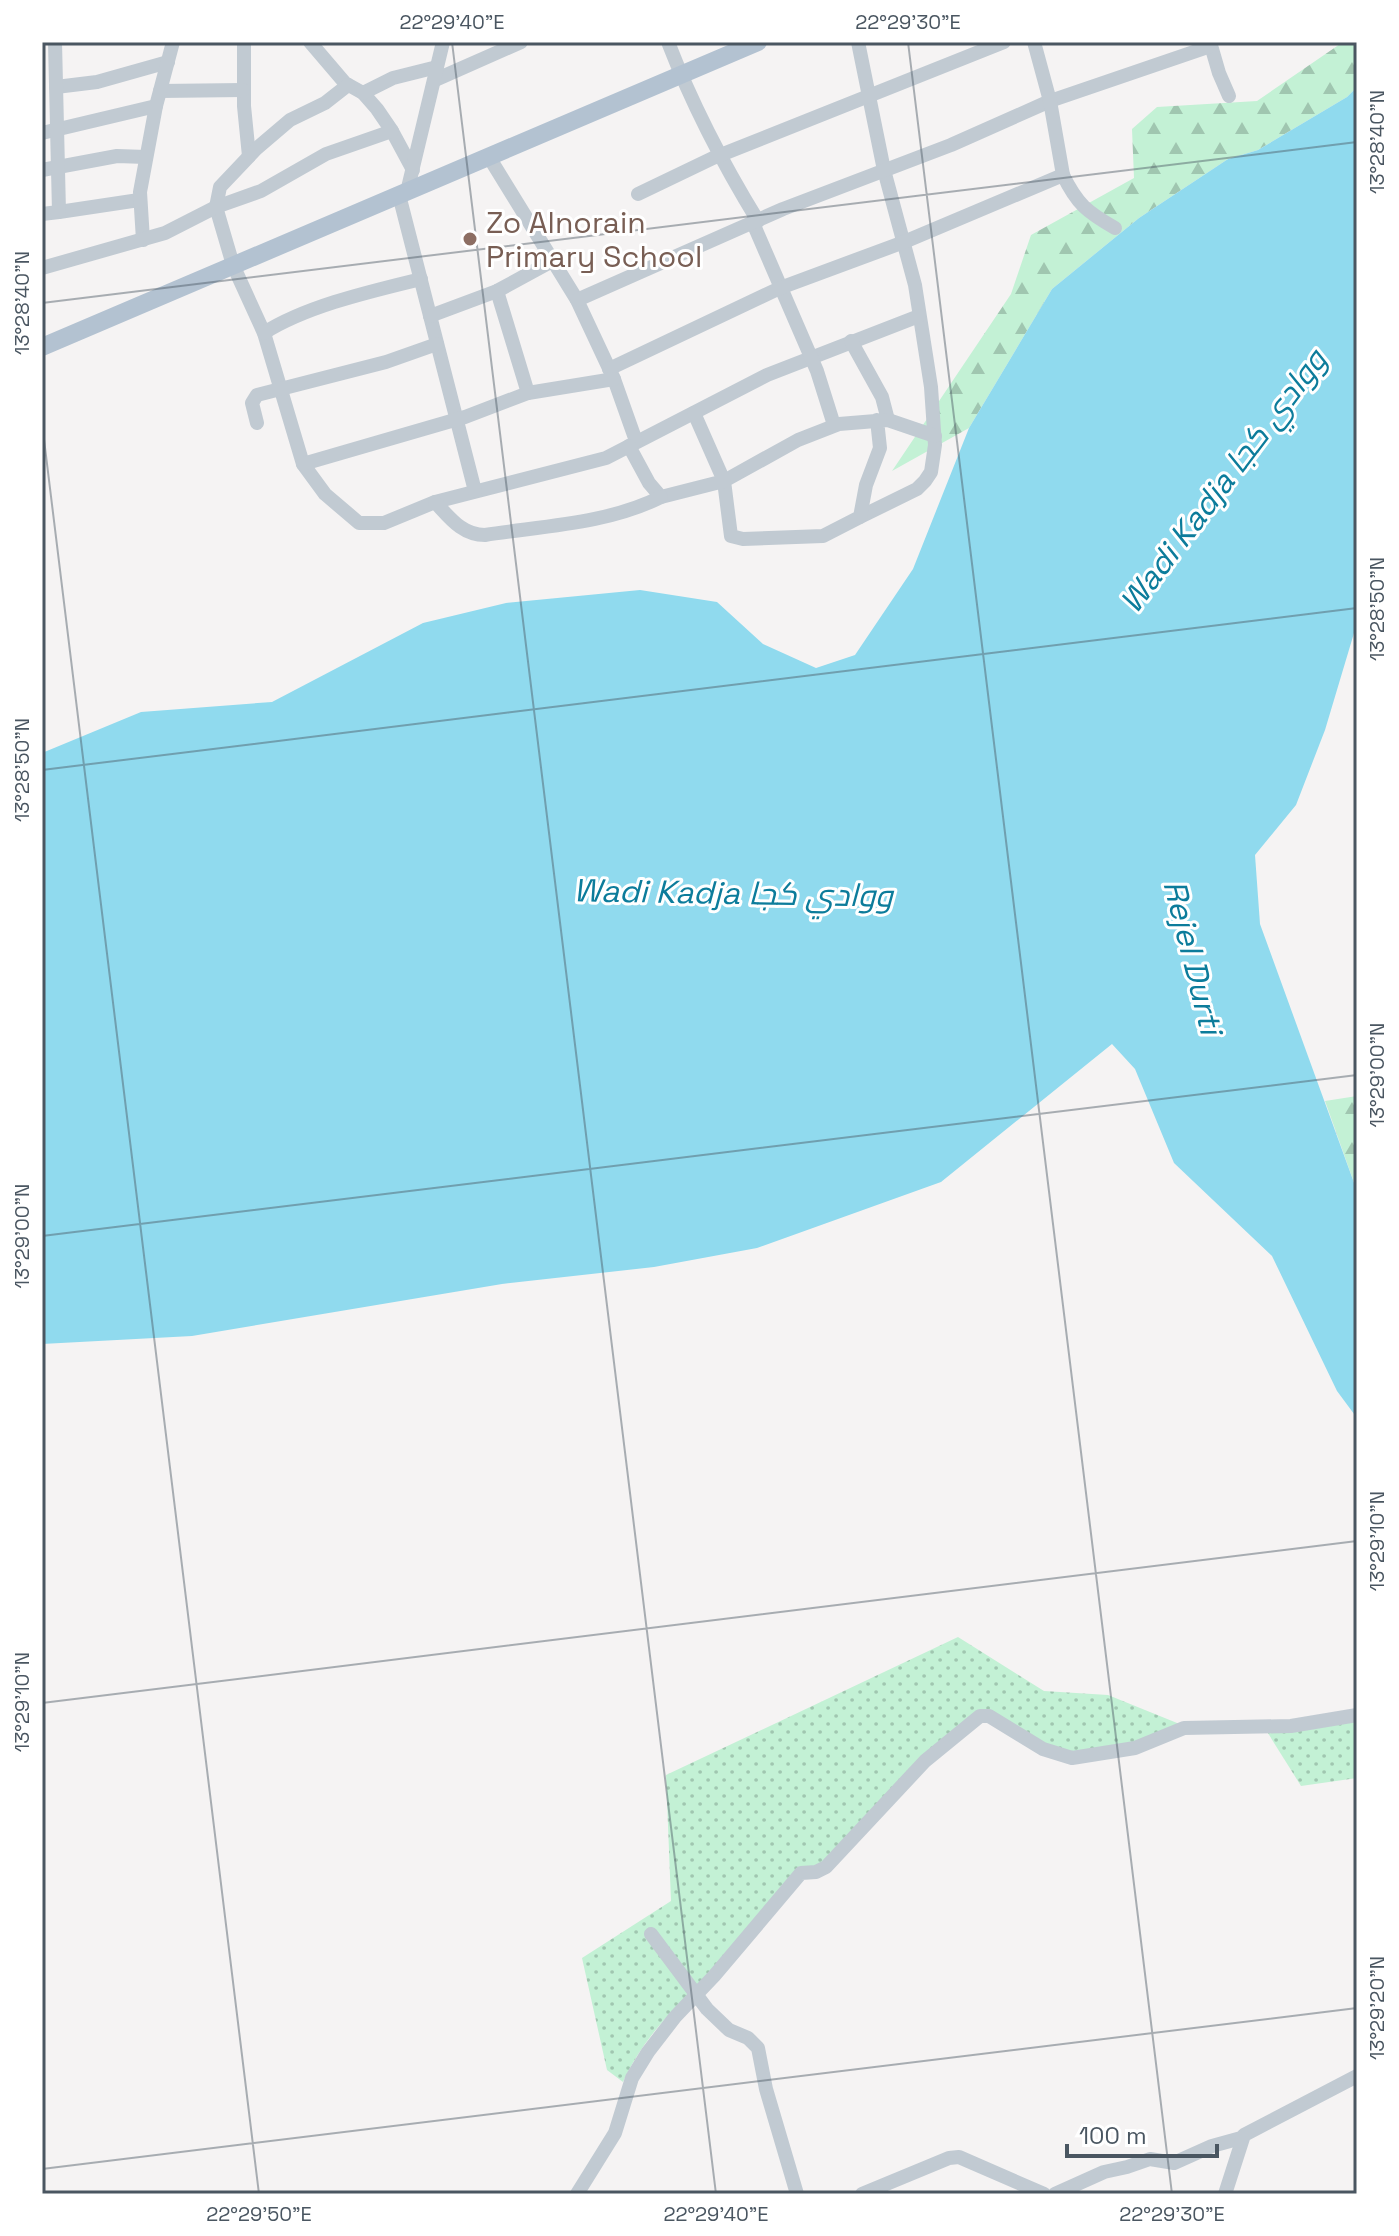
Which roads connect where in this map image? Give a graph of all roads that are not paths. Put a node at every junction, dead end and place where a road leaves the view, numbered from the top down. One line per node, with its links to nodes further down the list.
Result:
1 (173, 42): 13 (street)
2 (244, 42): 17 (street)
3 (310, 42): 16 (street)
4 (443, 42): 14 (street)
5 (521, 42): 14 (street)
6 (668, 42): 15 (street)
7 (758, 42): 15 (main road)
8 (858, 42): 21 (street)
9 (1004, 42): 21 (street)
10 (1034, 42): 23 (street)
11 (1210, 44): 22 (street); 23 (street)
12 (51, 52): 19 (street)
13 (168, 62): 18 (street); 19 (street)
14 (436, 73): 20 (street); 34 (street)
15 (680, 74): 28 (street); 31 (main road)
16 (348, 85): 20 (street); 29 (street)
17 (243, 90): 18 (street); 29 (street)
18 (160, 91): 24 (street)
19 (51, 92): 25 (street)
20 (363, 93): 26 (street)
21 (868, 95): 28 (street); 35 (street)
22 (1229, 96)
23 (1050, 101): 35 (street); 36 (street)
24 (156, 106): 25 (street); 30 (street)
25 (58, 130): 27 (street); 32 (street)
26 (392, 131): 34 (street); 40 (street)
27 (42, 133)
28 (720, 155): 38 (street); 43 (street)
29 (249, 156): 40 (street)
30 (146, 157): 32 (street); 39 (street)
31 (489, 157): 37 (main road); 47 (street)
32 (58, 167): 33 (street); 41 (street)
33 (42, 170)
34 (413, 170): 37 (street)
35 (884, 170): 43 (street); 46 (street)
36 (1063, 175): 44 (street); 46 (street)
37 (403, 194): 48 (main road); 50 (street)
38 (638, 194)
39 (139, 200): 41 (street); 45 (street)
40 (216, 207): 45 (street); 48 (street)
41 (59, 212): 42 (street)
42 (42, 214)
43 (756, 222): 51 (street); 53 (street)
44 (1115, 228)
45 (143, 240): 49 (street)
46 (904, 242): 51 (street); 55 (street)
47 (552, 261): 52 (street); 53 (street)
48 (233, 265): 56 (street); 59 (main road)
49 (42, 268)
50 (421, 279): 54 (street); 56 (street)
51 (780, 288): 60 (street); 61 (street)
52 (497, 291): 54 (street); 63 (street)
53 (577, 300): 61 (street)
54 (430, 316): 58 (street)
55 (919, 316): 57 (street); 69 (street)
56 (264, 333): 62 (street)
57 (851, 341): 60 (street); 66 (street)
58 (437, 344): 62 (street); 65 (street)
59 (42, 347)
60 (810, 357): 64 (street); 68 (street)
61 (611, 374): 63 (street); 70 (street)
62 (281, 388): 67 (street); 71 (street)
63 (528, 393): 65 (street)
64 (694, 413): 70 (street); 72 (street)
65 (457, 419): 71 (street); 73 (street)
66 (882, 420): 68 (street); 69 (street); 76 (street)
67 (257, 423)
68 (834, 425): 72 (street)
69 (935, 436): 76 (street)
70 (633, 443): 73 (street); 74 (street)
71 (303, 464): 75 (street)
72 (724, 481): 74 (street); 76 (street)
73 (475, 491): 75 (street)
74 (661, 497): 75 (street)
75 (435, 502)
76 (860, 517)
77 (1357, 1715): 79 (street)
78 (651, 1934): 79 (street)
79 (696, 1995): 82 (street); 83 (street)
80 (1357, 2076): 81 (street)
81 (1241, 2138): 86 (street); 87 (street)
82 (577, 2194)
83 (797, 2194)
84 (862, 2194): 85 (street)
85 (1044, 2194)
86 (1055, 2194)
87 (1225, 2194)

